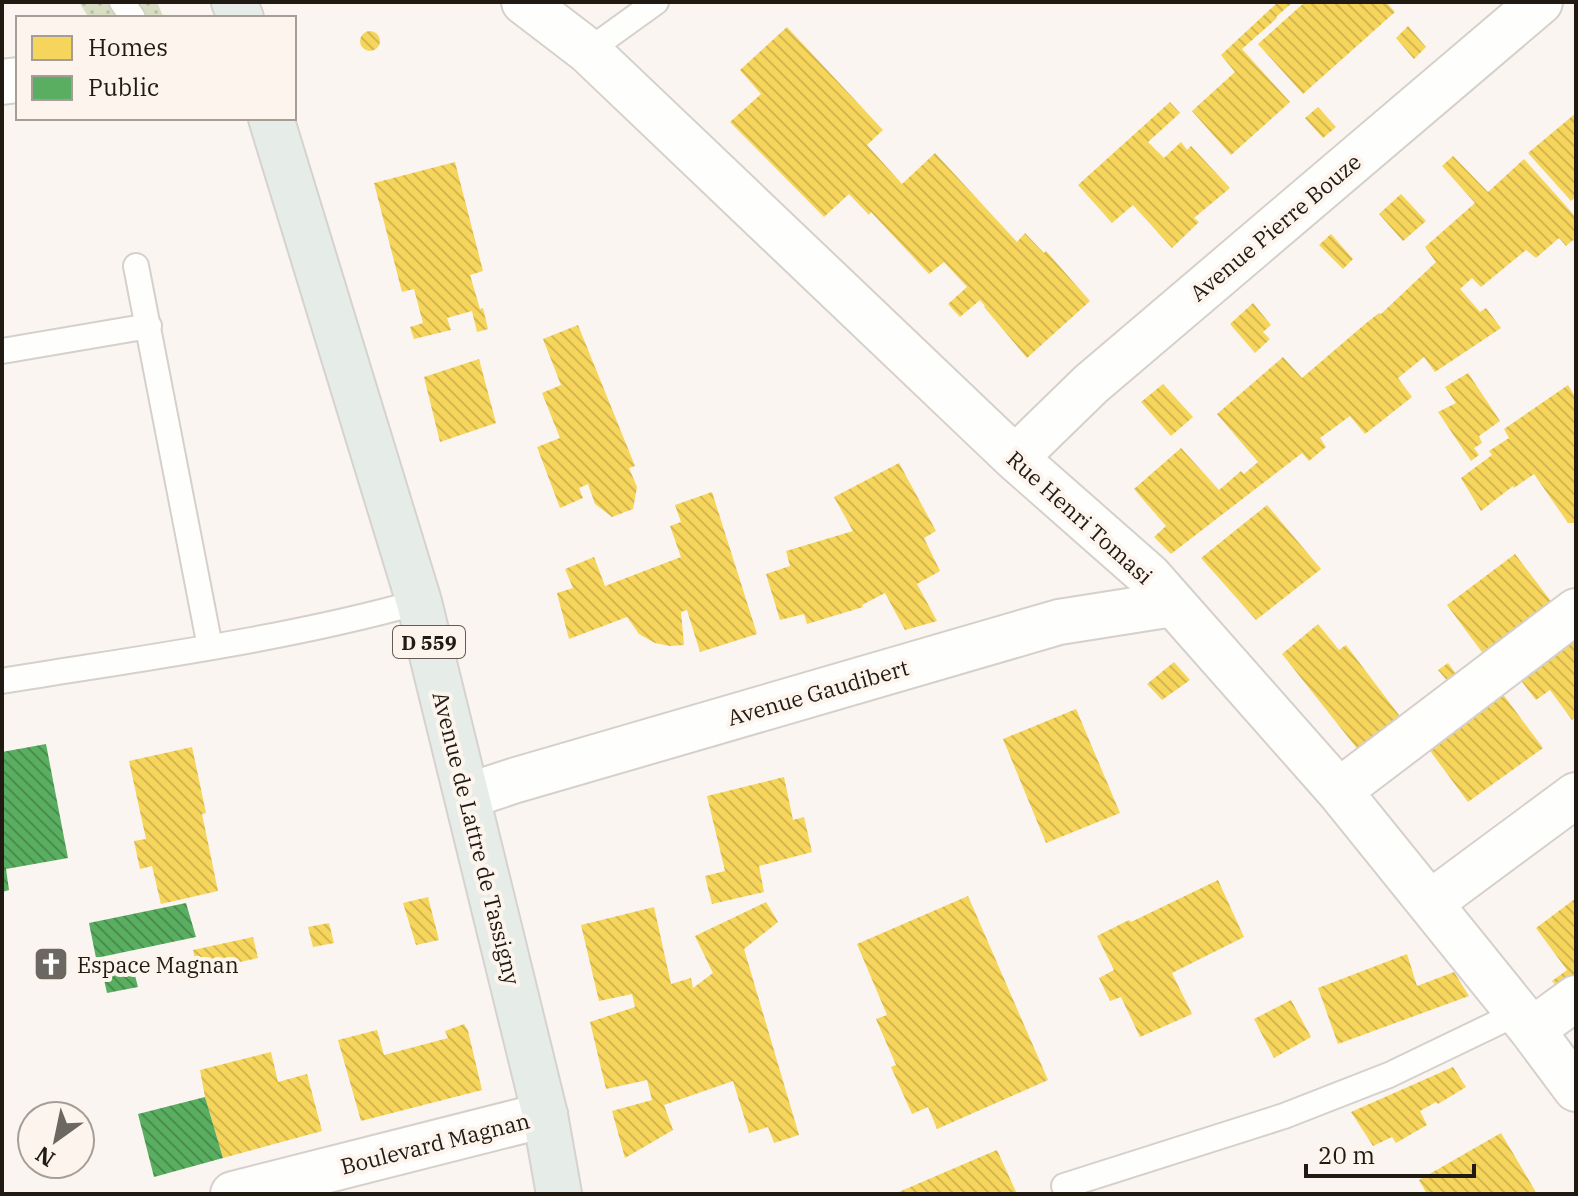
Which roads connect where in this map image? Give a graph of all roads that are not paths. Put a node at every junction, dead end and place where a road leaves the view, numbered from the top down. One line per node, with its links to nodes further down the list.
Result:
1 (219, 2): 5 (lane)
2 (524, 2): 6 (street, Rue Henri Tomasi)
3 (656, 2): 6 (lane)
4 (1540, 2): 11 (street, Avenue Pierre Bouze)
5 (237, 16)
6 (588, 51): 11 (street, Rue Henri Tomasi)
7 (272, 120): 12 (main road, Avenue de Lattre de Tassigny / D 559)
8 (136, 266): 9 (lane)
9 (149, 326): 10 (lane); 15 (lane)
10 (2, 351)
11 (1015, 458): 13 (street, Rue Henri Tomasi)
12 (419, 602): 15 (lane); 19 (main road, Avenue de Lattre de Tassigny / D 559)
13 (1173, 604): 17 (street, Rue Henri Tomasi); 19 (street, Avenue Gaudibert)
14 (1576, 611): 17 (street)
15 (210, 647): 16 (lane)
16 (2, 681)
17 (1339, 791): 20 (street, Rue Henri Tomasi)
18 (1576, 795): 20 (street)
19 (468, 796): 24 (main road, Avenue de Lattre de Tassigny / D 559)
20 (1430, 903): 22 (street, Rue Henri Tomasi)
21 (1576, 998): 22 (street)
22 (1525, 1022): 23 (street, Rue Henri Tomasi); 25 (lane)
23 (1576, 1089)
24 (545, 1115): 26 (street, Boulevard Magnan); 27 (main road, Avenue de Lattre de Tassigny / D 559)
25 (1064, 1186)
26 (233, 1194)
27 (559, 1194)

